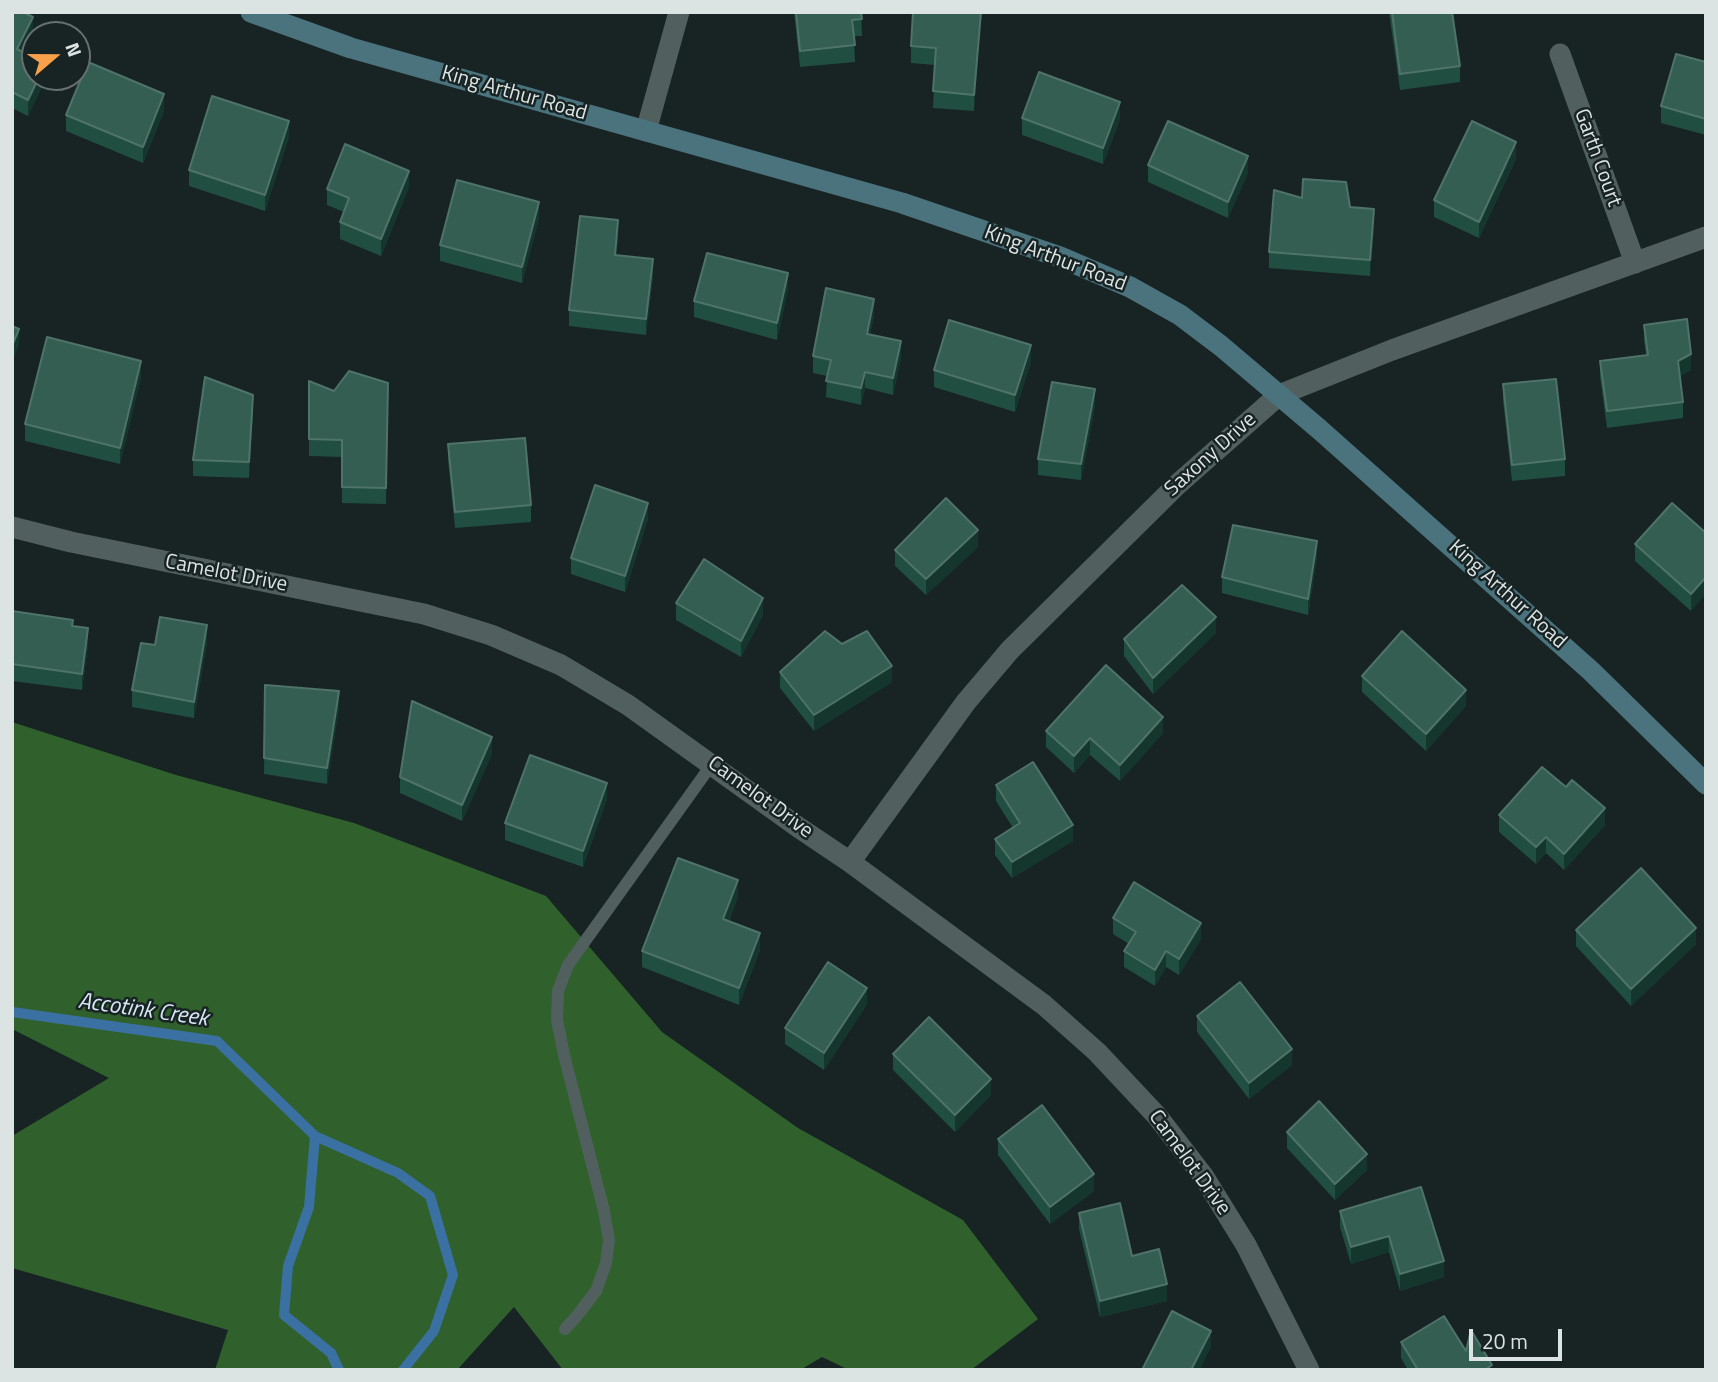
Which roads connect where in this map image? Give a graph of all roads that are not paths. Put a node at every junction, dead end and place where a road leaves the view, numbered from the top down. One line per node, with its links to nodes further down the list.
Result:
1 (251, 12): 4 (street, King Arthur Road)
2 (680, 12): 4 (street)
3 (1560, 54): 6 (street, Garth Court)
4 (646, 131): 7 (street, King Arthur Road)
5 (1706, 237): 6 (street, Saxony Drive)
6 (1635, 262): 7 (street, Saxony Drive)
7 (1279, 395): 10 (street, King Arthur Road); 11 (street, Saxony Drive)
8 (12, 527): 9 (street, Camelot Drive)
9 (712, 764): 11 (street, Camelot Drive); 12 (lane)
10 (1706, 784)
11 (850, 862): 13 (street, Camelot Drive)
12 (565, 1329)
13 (1309, 1370)

